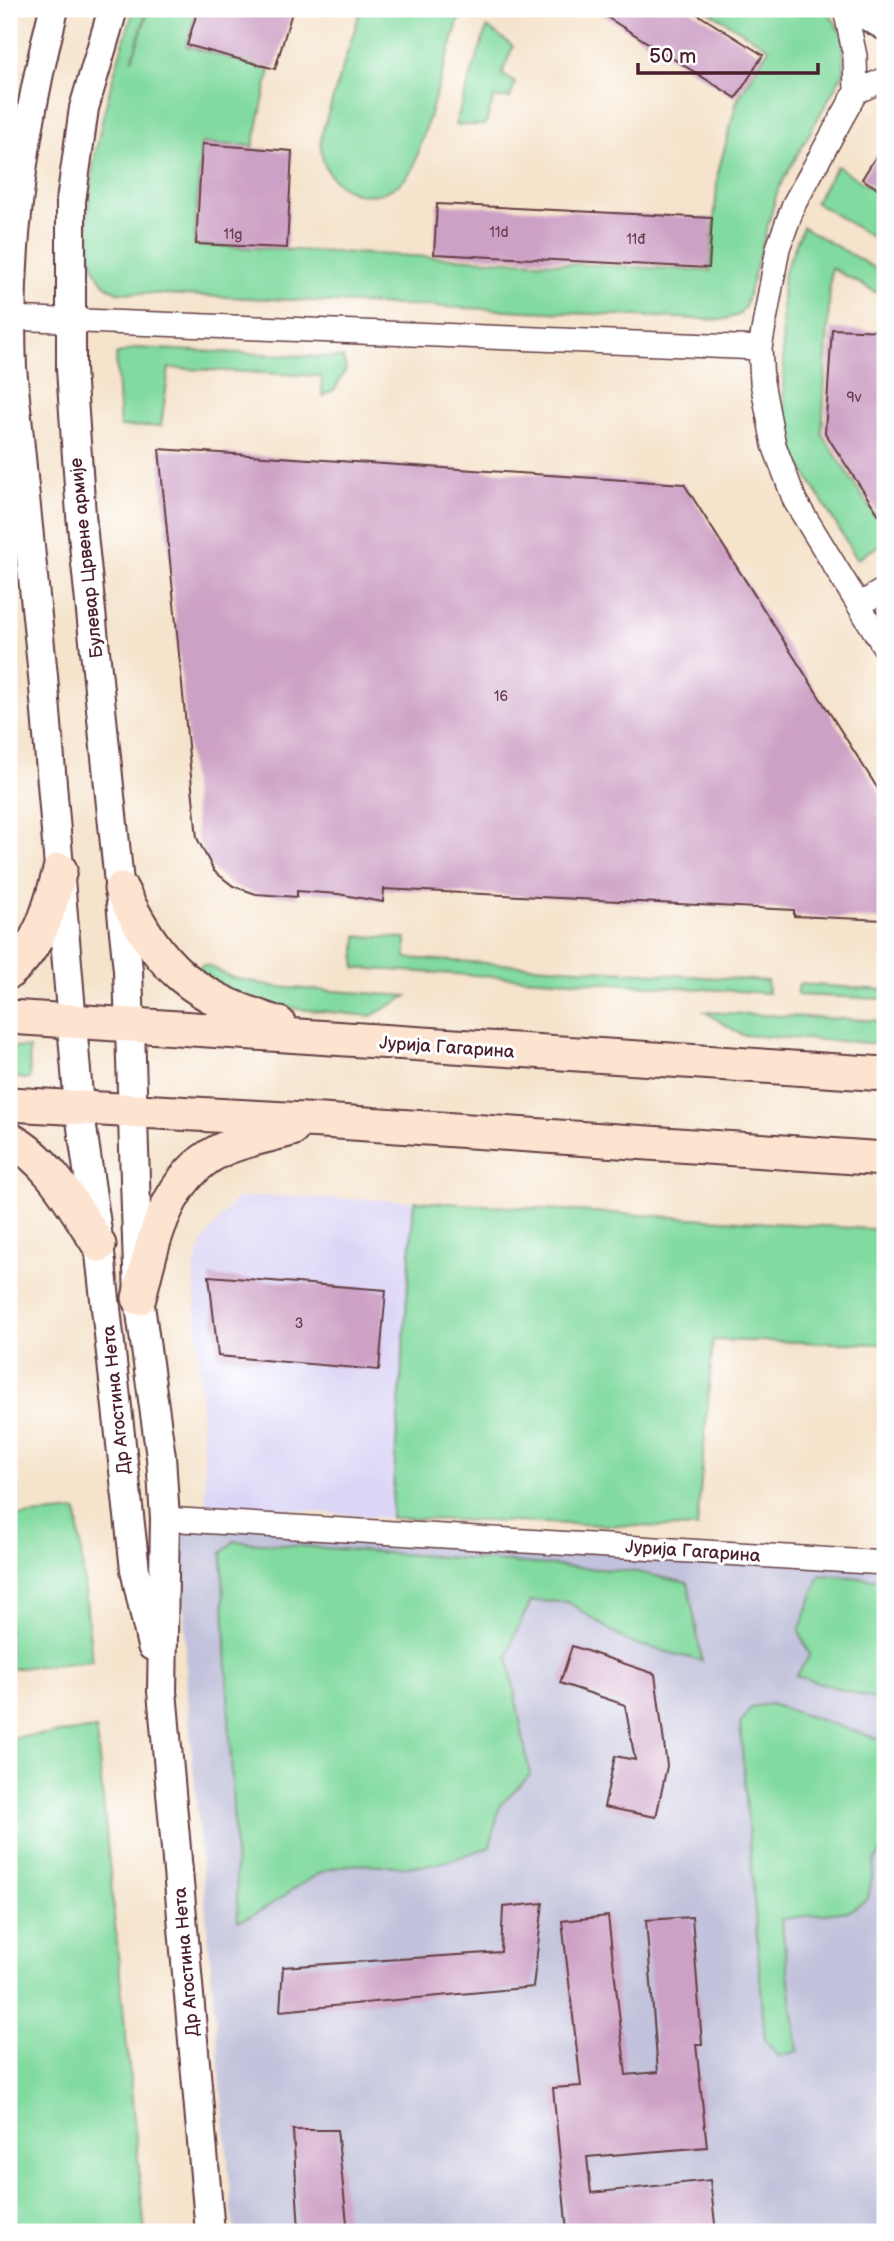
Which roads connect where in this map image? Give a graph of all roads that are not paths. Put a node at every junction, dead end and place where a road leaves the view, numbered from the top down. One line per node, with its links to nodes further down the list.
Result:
1 (54, 9): 8 (street)
2 (113, 9): 9 (street, Булевар Црвене армије)
3 (845, 9): 7 (street)
4 (855, 9): 5 (street)
5 (885, 26)
6 (885, 79): 7 (street)
7 (856, 92): 10 (street)
8 (10, 318): 9 (street); 14 (street)
9 (69, 321): 10 (street); 15 (street, Булевар Црвене армије)
10 (761, 348): 12 (street)
11 (885, 589): 12 (street)
12 (859, 606): 13 (street)
13 (885, 648)
14 (60, 870): 16 (main road); 18 (street)
15 (121, 889): 19 (street, Булевар Црвене армије); 20 (main road)
16 (9, 972)
17 (9, 1017): 18 (main road, Јурија Гагарина)
18 (72, 1021): 19 (main road, Јурија Гагарина); 23 (street)
19 (131, 1026): 20 (main road, Јурија Гагарина); 24 (street, Булевар Црвене армије)
20 (324, 1039): 21 (main road, Јурија Гагарина)
21 (885, 1074)
22 (9, 1104): 23 (main road)
23 (79, 1107): 24 (main road); 28 (street, Др Агостина Нета)
24 (131, 1110): 25 (main road); 29 (street, Др Агостина Нета)
25 (323, 1121): 27 (main road); 29 (main road)
26 (9, 1139): 28 (main road)
27 (885, 1159)
28 (99, 1245): 32 (street, Др Агостина Нета)
29 (139, 1298): 30 (street, Др Агостина Нета)
30 (165, 1519): 31 (street, Јурија Гагарина); 32 (street, Др Агостина Нета)
31 (885, 1563)
32 (162, 1691): 33 (street, Др Агостина Нета)
33 (210, 2232)

